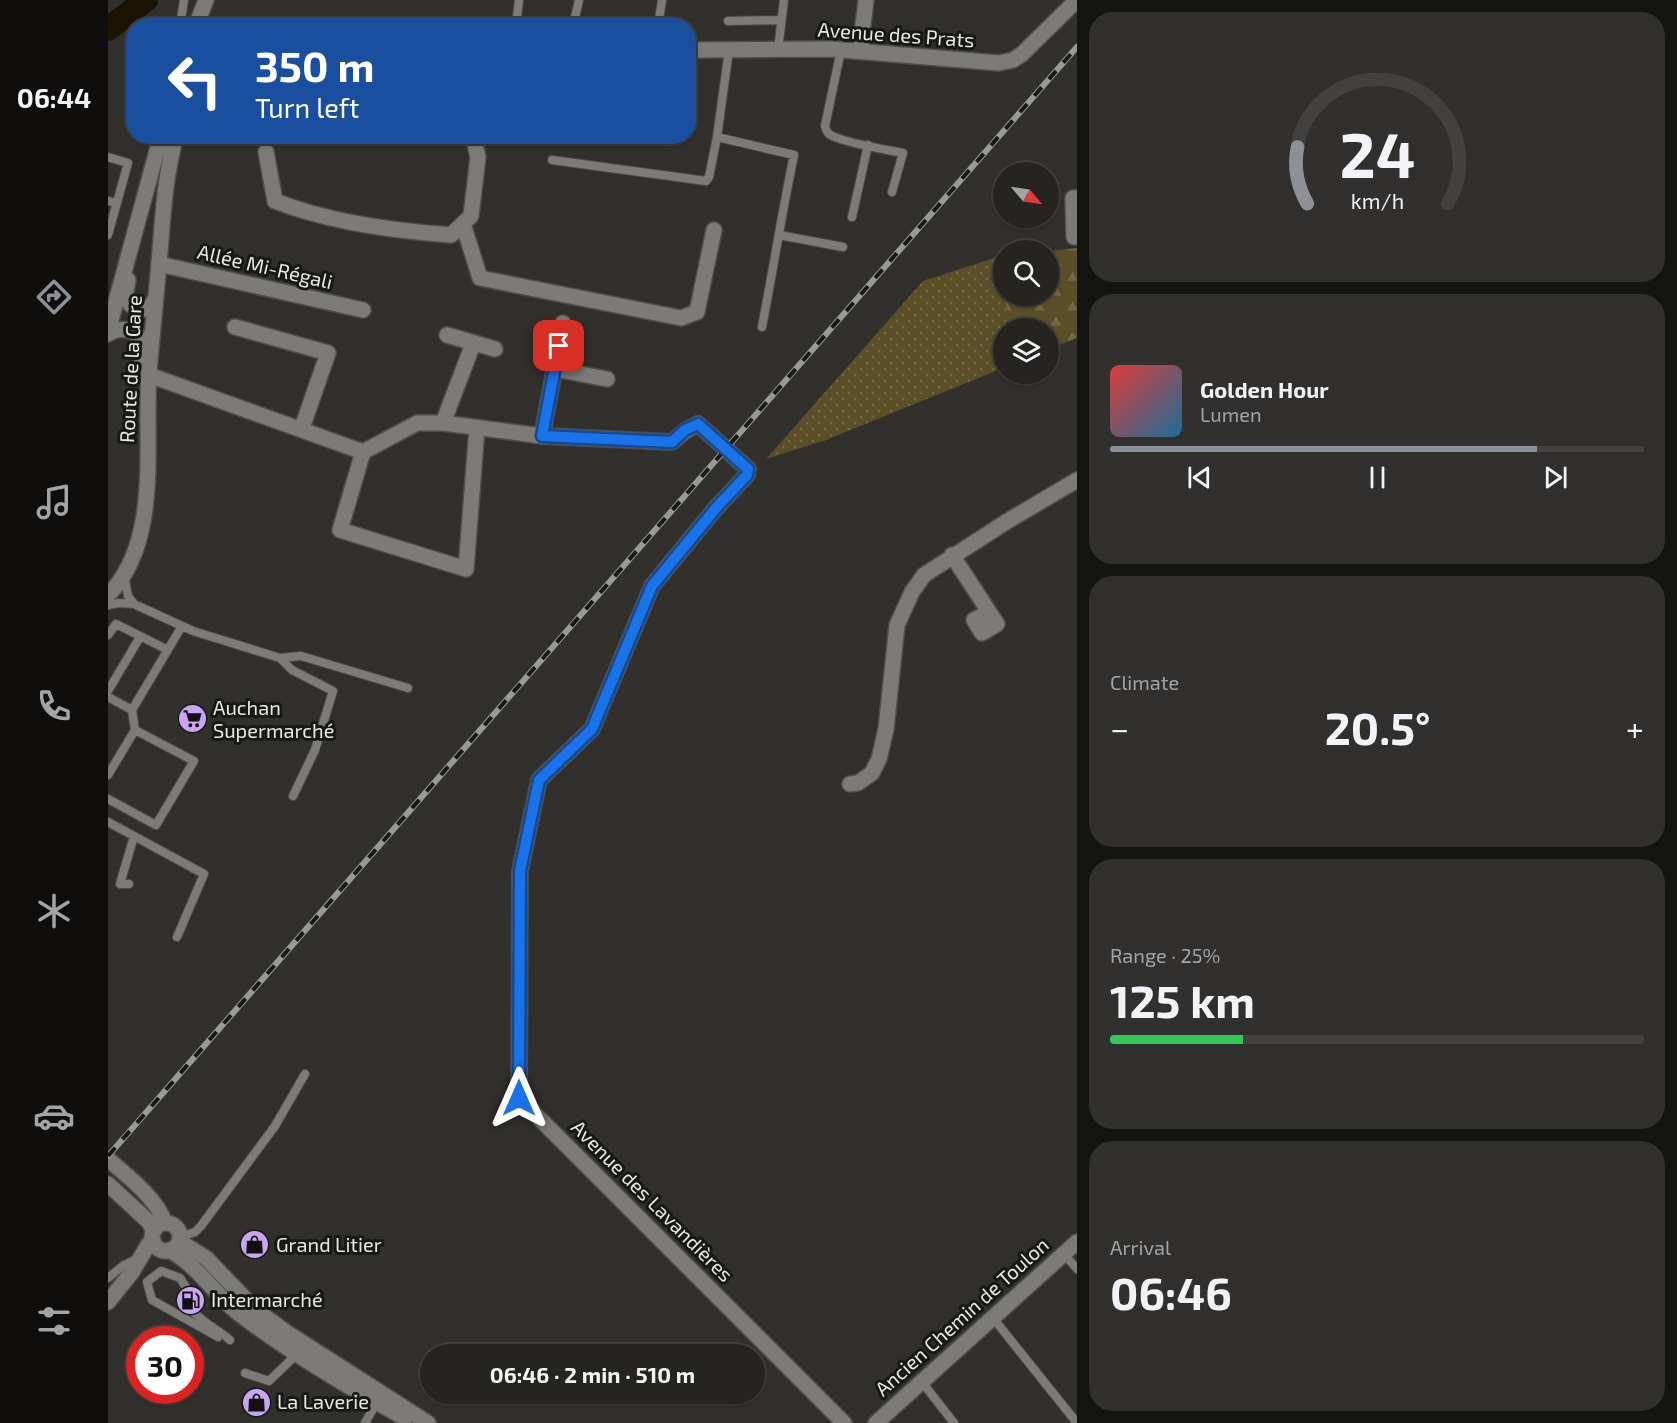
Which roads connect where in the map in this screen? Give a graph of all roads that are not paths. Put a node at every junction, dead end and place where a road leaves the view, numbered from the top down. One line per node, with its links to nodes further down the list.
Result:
1 (184, 0): 10 (lane)
2 (206, 0): 11 (street)
3 (215, 0): 12 (street)
4 (519, 0): 13 (lane)
5 (579, 0): 14 (lane)
6 (662, 0): 15 (lane)
7 (784, 0): 16 (lane)
8 (866, 0): 22 (street)
9 (1077, 0): 22 (street, Avenue des Prats)
10 (181, 18)
11 (199, 18)
12 (210, 18)
13 (517, 18)
14 (575, 18)
15 (659, 18)
16 (781, 20): 17 (lane); 20 (lane)
17 (728, 21)
18 (696, 50): 19 (street, Avenue des Prats)
19 (729, 50): 20 (street, Avenue des Prats); 23 (lane)
20 (778, 50): 21 (street, Avenue des Prats)
21 (841, 50): 22 (street, Avenue des Prats); 27 (lane)
22 (860, 51)
23 (717, 137): 30 (lane); 40 (lane)
24 (159, 144): 35 (street, Route de la Gare)
25 (174, 144): 43 (street, Route de la Gare)
26 (475, 144): 37 (street)
27 (868, 145): 31 (lane); 36 (lane)
28 (266, 152): 37 (street)
29 (108, 157): 34 (lane)
30 (552, 160)
31 (892, 192)
32 (1077, 198): 41 (street)
33 (108, 201): 34 (lane)
34 (117, 204): 39 (lane)
35 (139, 216): 43 (street); 44 (street, Route de la Gare)
36 (852, 217)
37 (463, 224): 38 (street)
38 (714, 230)
39 (108, 235)
40 (779, 235): 42 (lane); 49 (lane)
41 (1074, 237)
42 (843, 247)
43 (159, 257): 45 (street, Route de la Gare); 46 (street, Allée Mi-Régali)
44 (124, 269): 45 (street); 50 (street, Route de la Gare)
45 (155, 299): 55 (street, Route de la Gare)
46 (363, 310)
47 (563, 323): 54 (street)
48 (235, 327): 58 (street)
49 (762, 327)
50 (108, 328): 55 (street)
51 (447, 335): 52 (street)
52 (473, 344): 53 (street); 57 (street)
53 (495, 349)
54 (555, 369): 56 (street); 60 (street)
55 (149, 375): 58 (street); 64 (street, Route de la Gare)
56 (607, 379)
57 (443, 423): 59 (street); 61 (street)
58 (302, 428): 61 (street)
59 (477, 428): 60 (street); 61 (street)
60 (542, 436): 112 (street, Avenue des Lavandières)
61 (363, 452)
62 (1077, 480): 63 (street)
63 (952, 555): 68 (street); 80 (street)
64 (124, 575): 65 (street, Route de la Gare); 66 (lane)
65 (108, 595)
66 (135, 604): 67 (lane); 69 (lane)
67 (108, 605)
68 (989, 612)
69 (182, 626): 72 (lane); 73 (lane)
70 (108, 635): 71 (lane)
71 (140, 637): 72 (lane); 75 (lane)
72 (168, 650): 77 (lane)
73 (280, 658): 74 (lane); 81 (lane)
74 (408, 688)
75 (108, 691)
76 (108, 697): 77 (lane)
77 (132, 710): 78 (lane)
78 (135, 730): 79 (lane); 82 (lane)
79 (108, 775)
80 (850, 784)
81 (293, 796)
82 (108, 799)
83 (108, 822): 84 (lane)
84 (134, 836): 85 (lane); 86 (lane)
85 (129, 884)
86 (177, 937)
87 (305, 1074): 90 (lane)
88 (108, 1159): 90 (street)
89 (108, 1184): 90 (street)
90 (166, 1239): 93 (street); 95 (street); 101 (street); 104 (street)
91 (1077, 1242): 92 (street, Ancien Chemin de Toulon)
92 (1064, 1254): 94 (lane); 100 (street, Ancien Chemin de Toulon)
93 (140, 1257): 95 (street); 96 (lane)
94 (1077, 1269)
95 (132, 1272): 98 (street)
96 (108, 1278)
97 (189, 1293): 102 (lane)
98 (108, 1302)
99 (190, 1307): 103 (lane)
100 (993, 1318): 107 (street, Ancien Chemin de Toulon); 115 (lane)
101 (286, 1332): 104 (lane); 106 (street)
102 (218, 1337)
103 (230, 1340)
104 (297, 1354): 105 (lane); 106 (lane); 108 (street)
105 (245, 1373)
106 (364, 1382): 108 (street)
107 (922, 1382): 113 (street, Ancien Chemin de Toulon); 114 (lane)
108 (380, 1398): 109 (lane); 110 (street); 111 (street)
109 (365, 1423)
110 (414, 1423)
111 (428, 1423)
112 (844, 1423)
113 (876, 1423)
114 (954, 1423)
115 (1077, 1423)

